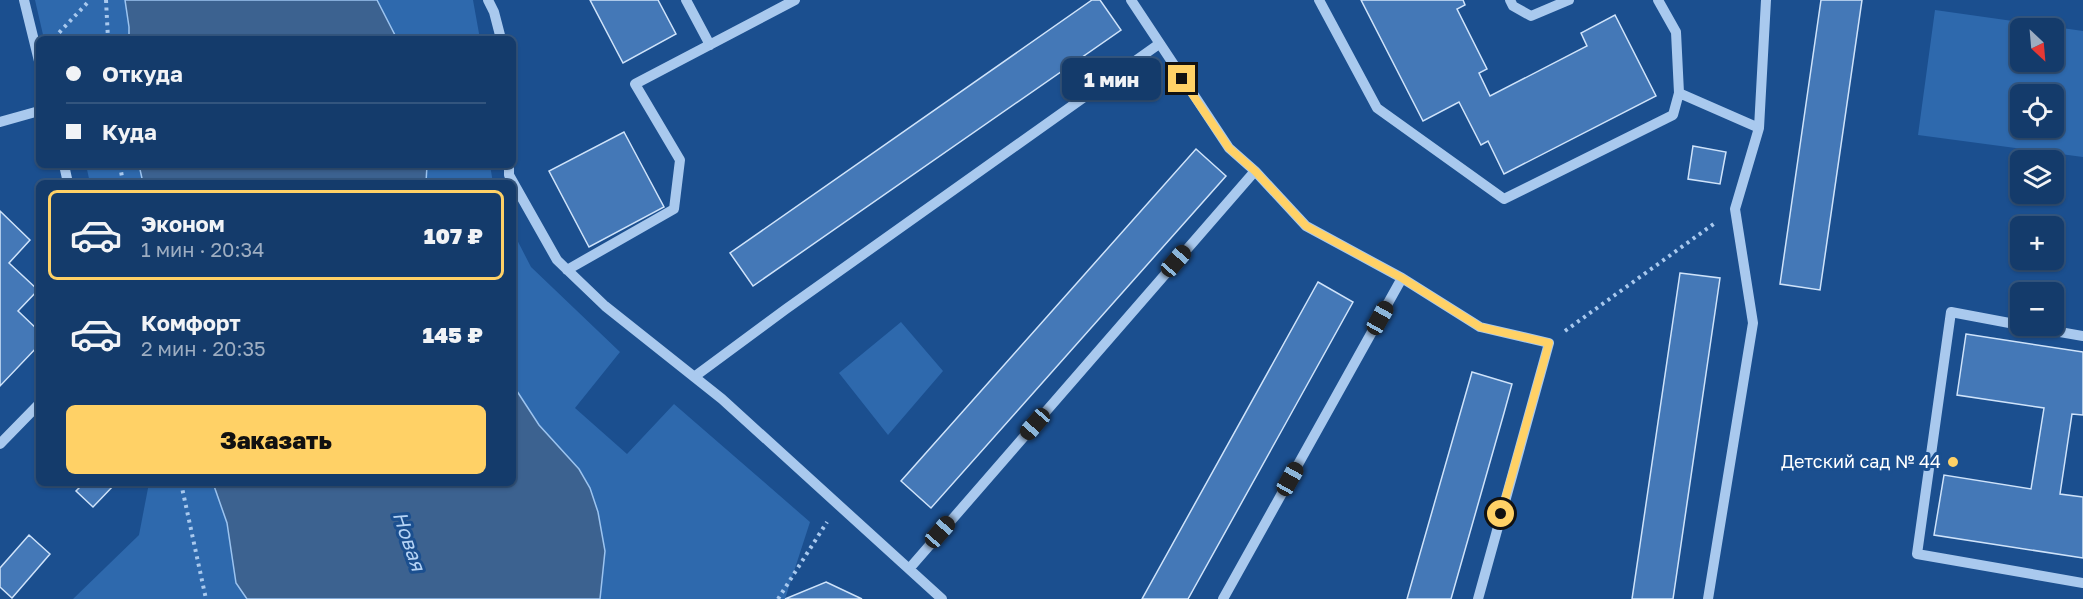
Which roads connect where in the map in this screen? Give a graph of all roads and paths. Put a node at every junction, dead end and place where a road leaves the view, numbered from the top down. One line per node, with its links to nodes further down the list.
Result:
1 (24, 0): 18 (lane)
2 (90, 0): 13 (path)
3 (106, 0): 14 (path)
4 (488, 0): 15 (lane)
5 (686, 0): 17 (lane)
6 (795, 0): 17 (lane)
7 (1131, 0): 16 (lane)
8 (1319, 0): 19 (lane)
9 (1510, 0): 10 (lane)
10 (1569, 0)
11 (1658, 0): 19 (lane)
12 (1766, 0): 22 (lane)
13 (57, 36)
14 (108, 36)
15 (500, 36)
16 (1159, 44): 23 (lane); 32 (lane)
17 (710, 45): 26 (lane)
18 (36, 50)
19 (1679, 93): 22 (lane)
20 (36, 112): 21 (lane)
21 (0, 122)
22 (1759, 128): 25 (lane)
23 (1255, 171): 27 (lane); 37 (lane)
24 (516, 187): 26 (lane)
25 (1736, 209): 31 (path); 44 (lane)
26 (567, 270): 32 (lane)
27 (1402, 278): 31 (lane); 42 (lane)
28 (2010, 323): 38 (lane)
29 (2064, 333): 30 (lane)
30 (2083, 336)
31 (1549, 343): 43 (lane)
32 (694, 377): 36 (lane)
33 (36, 407): 34 (lane)
34 (0, 444)
35 (182, 486): 39 (path)
36 (837, 506): 37 (lane); 40 (path)
37 (909, 569): 41 (lane)
38 (2083, 583)
39 (206, 599)
40 (778, 599)
41 (942, 599)
42 (1223, 599)
43 (1478, 599)
44 (1708, 599)

